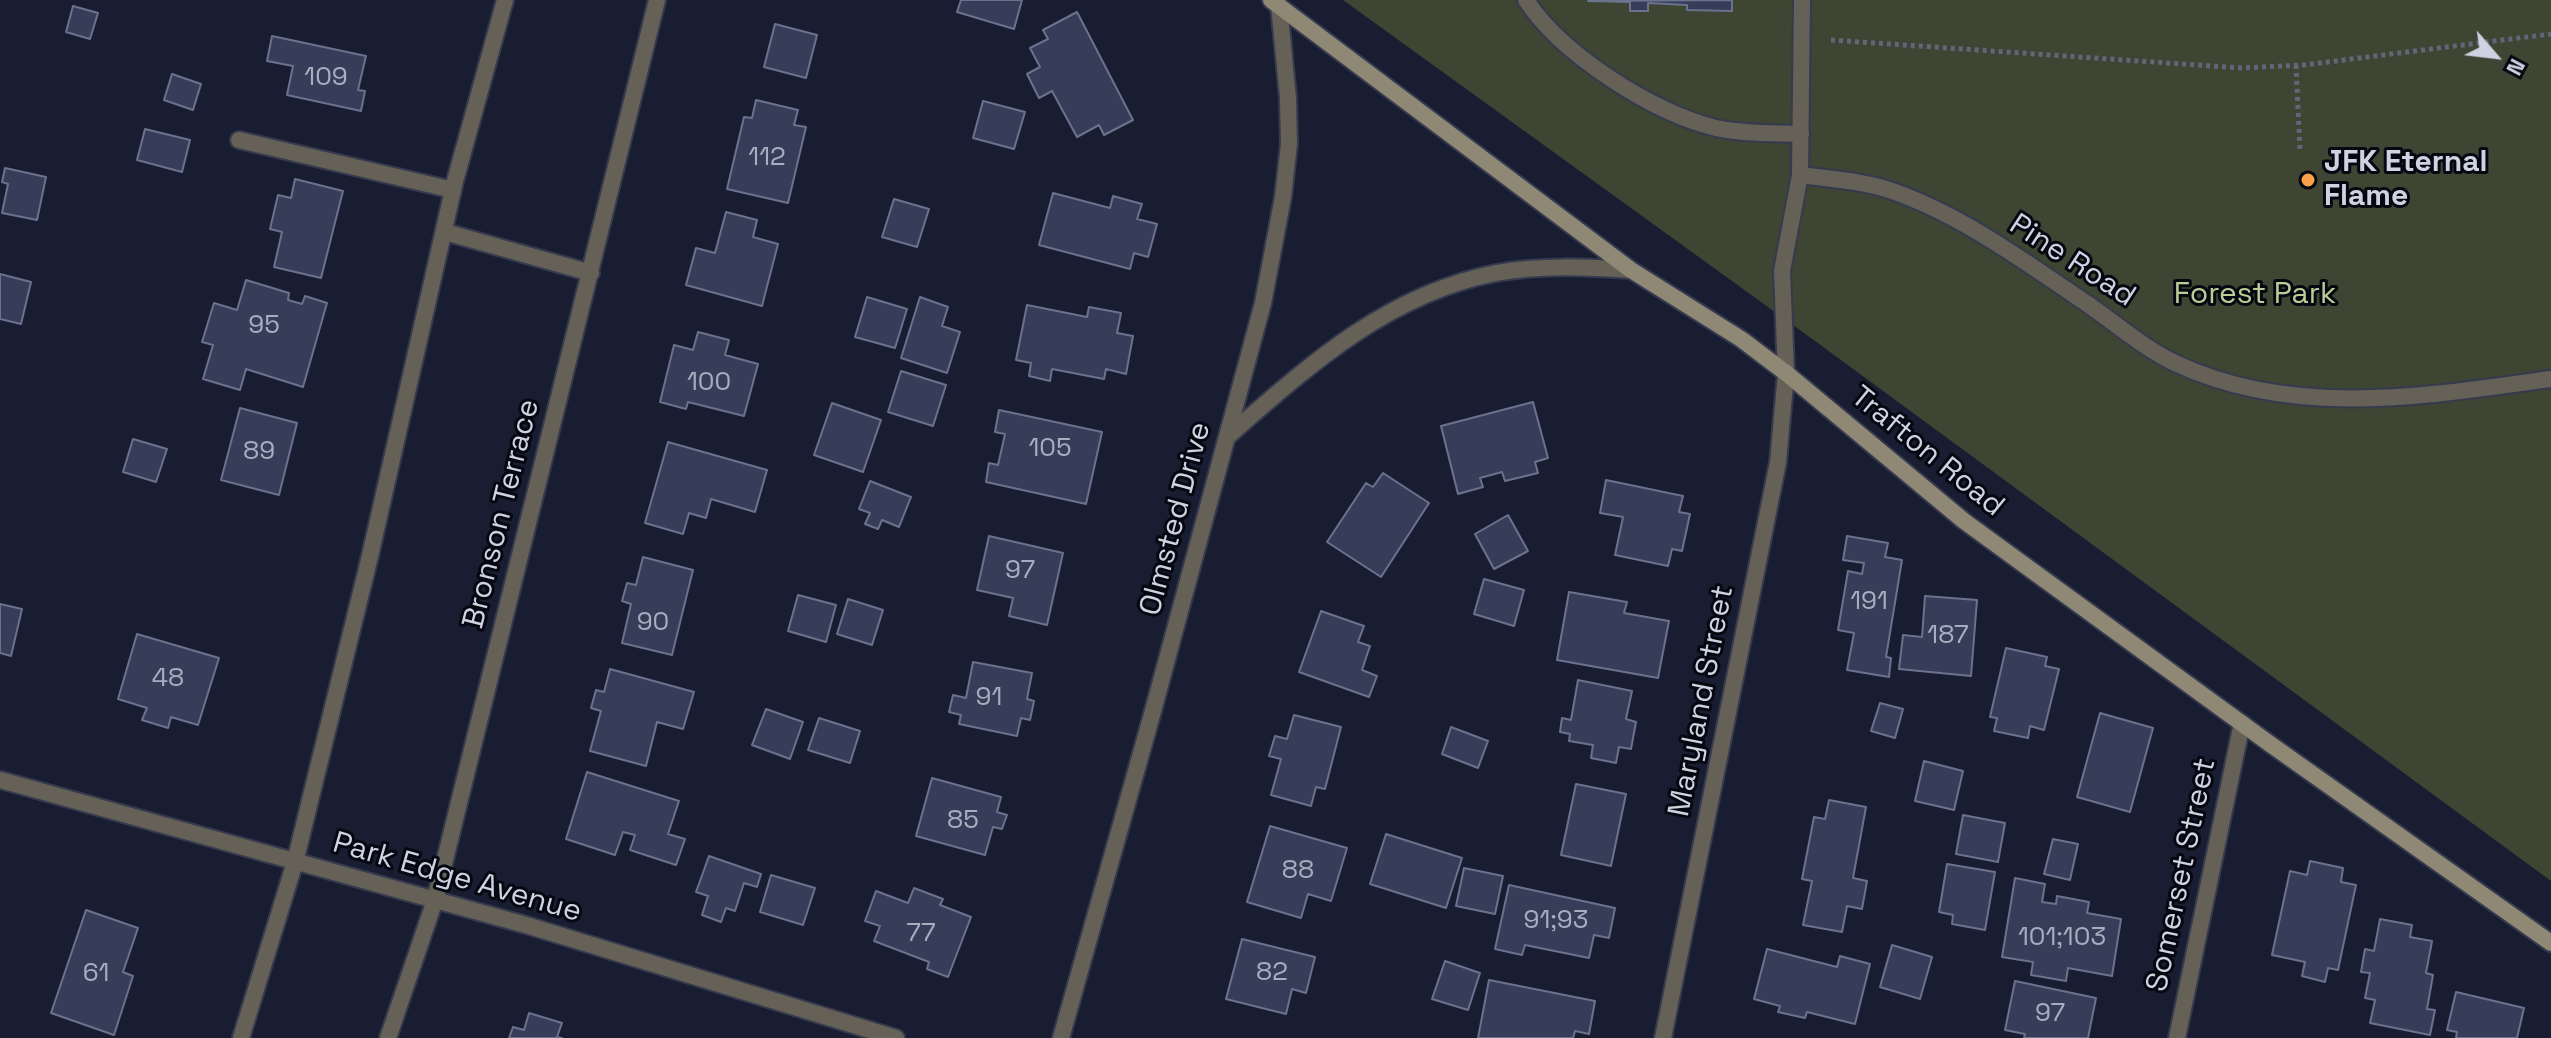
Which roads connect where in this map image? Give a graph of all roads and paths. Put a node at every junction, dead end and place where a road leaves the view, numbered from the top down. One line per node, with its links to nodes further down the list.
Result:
1 (505, 0): 13 (street)
2 (657, 0): 16 (street, Bronson Terrace)
3 (1526, 0): 9 (street)
4 (1802, 0): 7 (street, Maryland Street)
5 (1275, 3): 15 (street, Trafton Road); 19 (street, Olmsted Drive)
6 (2551, 34): 8 (path)
7 (1801, 38): 8 (path); 9 (street, Maryland Street)
8 (2296, 65): 11 (path)
9 (1801, 134): 12 (street, Maryland Street)
10 (239, 140): 13 (street)
11 (2300, 151)
12 (1800, 175): 17 (street, Maryland Street); 18 (street, Pine Road)
13 (453, 190): 14 (street)
14 (445, 232): 16 (street); 22 (street)
15 (1631, 270): 17 (street, Trafton Road); 19 (street)
16 (591, 273): 23 (street, Bronson Terrace)
17 (1786, 373): 20 (street, Trafton Road); 29 (street, Maryland Street)
18 (2551, 379)
19 (1226, 438): 28 (street, Olmsted Drive)
20 (2242, 723): 24 (street, Trafton Road); 30 (street, Somerset Street)
21 (0, 780): 22 (street, Park Edge Avenue)
22 (295, 862): 23 (street, Park Edge Avenue); 25 (street)
23 (435, 900): 26 (street, Bronson Terrace); 27 (street, Park Edge Avenue)
24 (2551, 943)
25 (241, 1038)
26 (388, 1038)
27 (896, 1038)
28 (1061, 1038)
29 (1663, 1038)
30 (2177, 1038)

